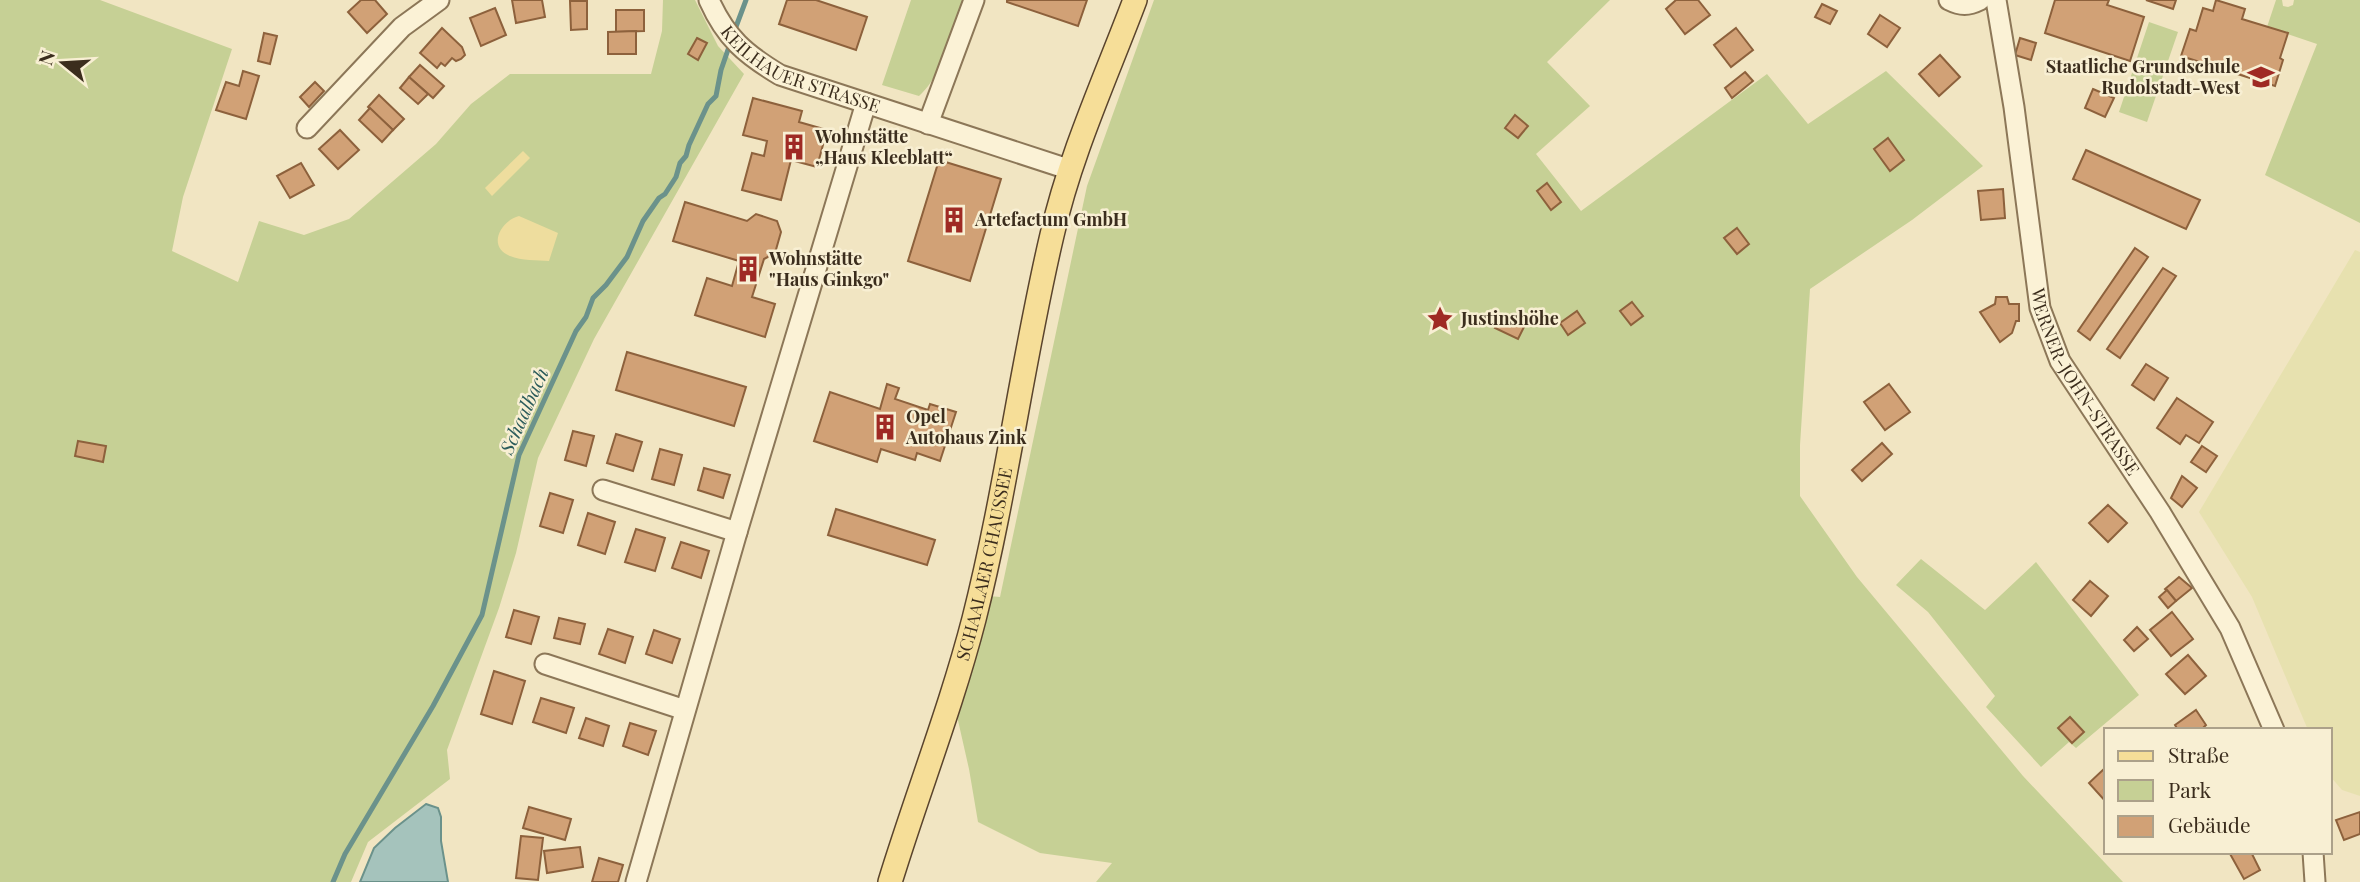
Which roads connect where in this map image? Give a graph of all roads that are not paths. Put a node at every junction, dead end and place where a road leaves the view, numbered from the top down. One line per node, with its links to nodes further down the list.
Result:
1 (709, 0): 8 (street, KEILHAUER STRASSE)
2 (974, 0): 9 (street)
3 (1135, 0): 11 (main road, SCHAALAER CHAUSSEE)
4 (1949, 0): 5 (street)
5 (1980, 0)
6 (1996, 0): 16 (street, WERNER-JOHN-STRASSE)
7 (434, 1): 10 (street)
8 (866, 103): 9 (street, KEILHAUER STRASSE); 13 (street)
9 (928, 124): 11 (street, KEILHAUER STRASSE)
10 (307, 128)
11 (1071, 170): 19 (main road, SCHAALAER CHAUSSEE)
12 (603, 489): 13 (street)
13 (737, 532): 15 (street)
14 (545, 664): 15 (street)
15 (685, 710): 18 (street)
16 (2273, 728)
17 (2313, 854): 20 (street)
18 (636, 882)
19 (891, 882)
20 (2315, 882)

